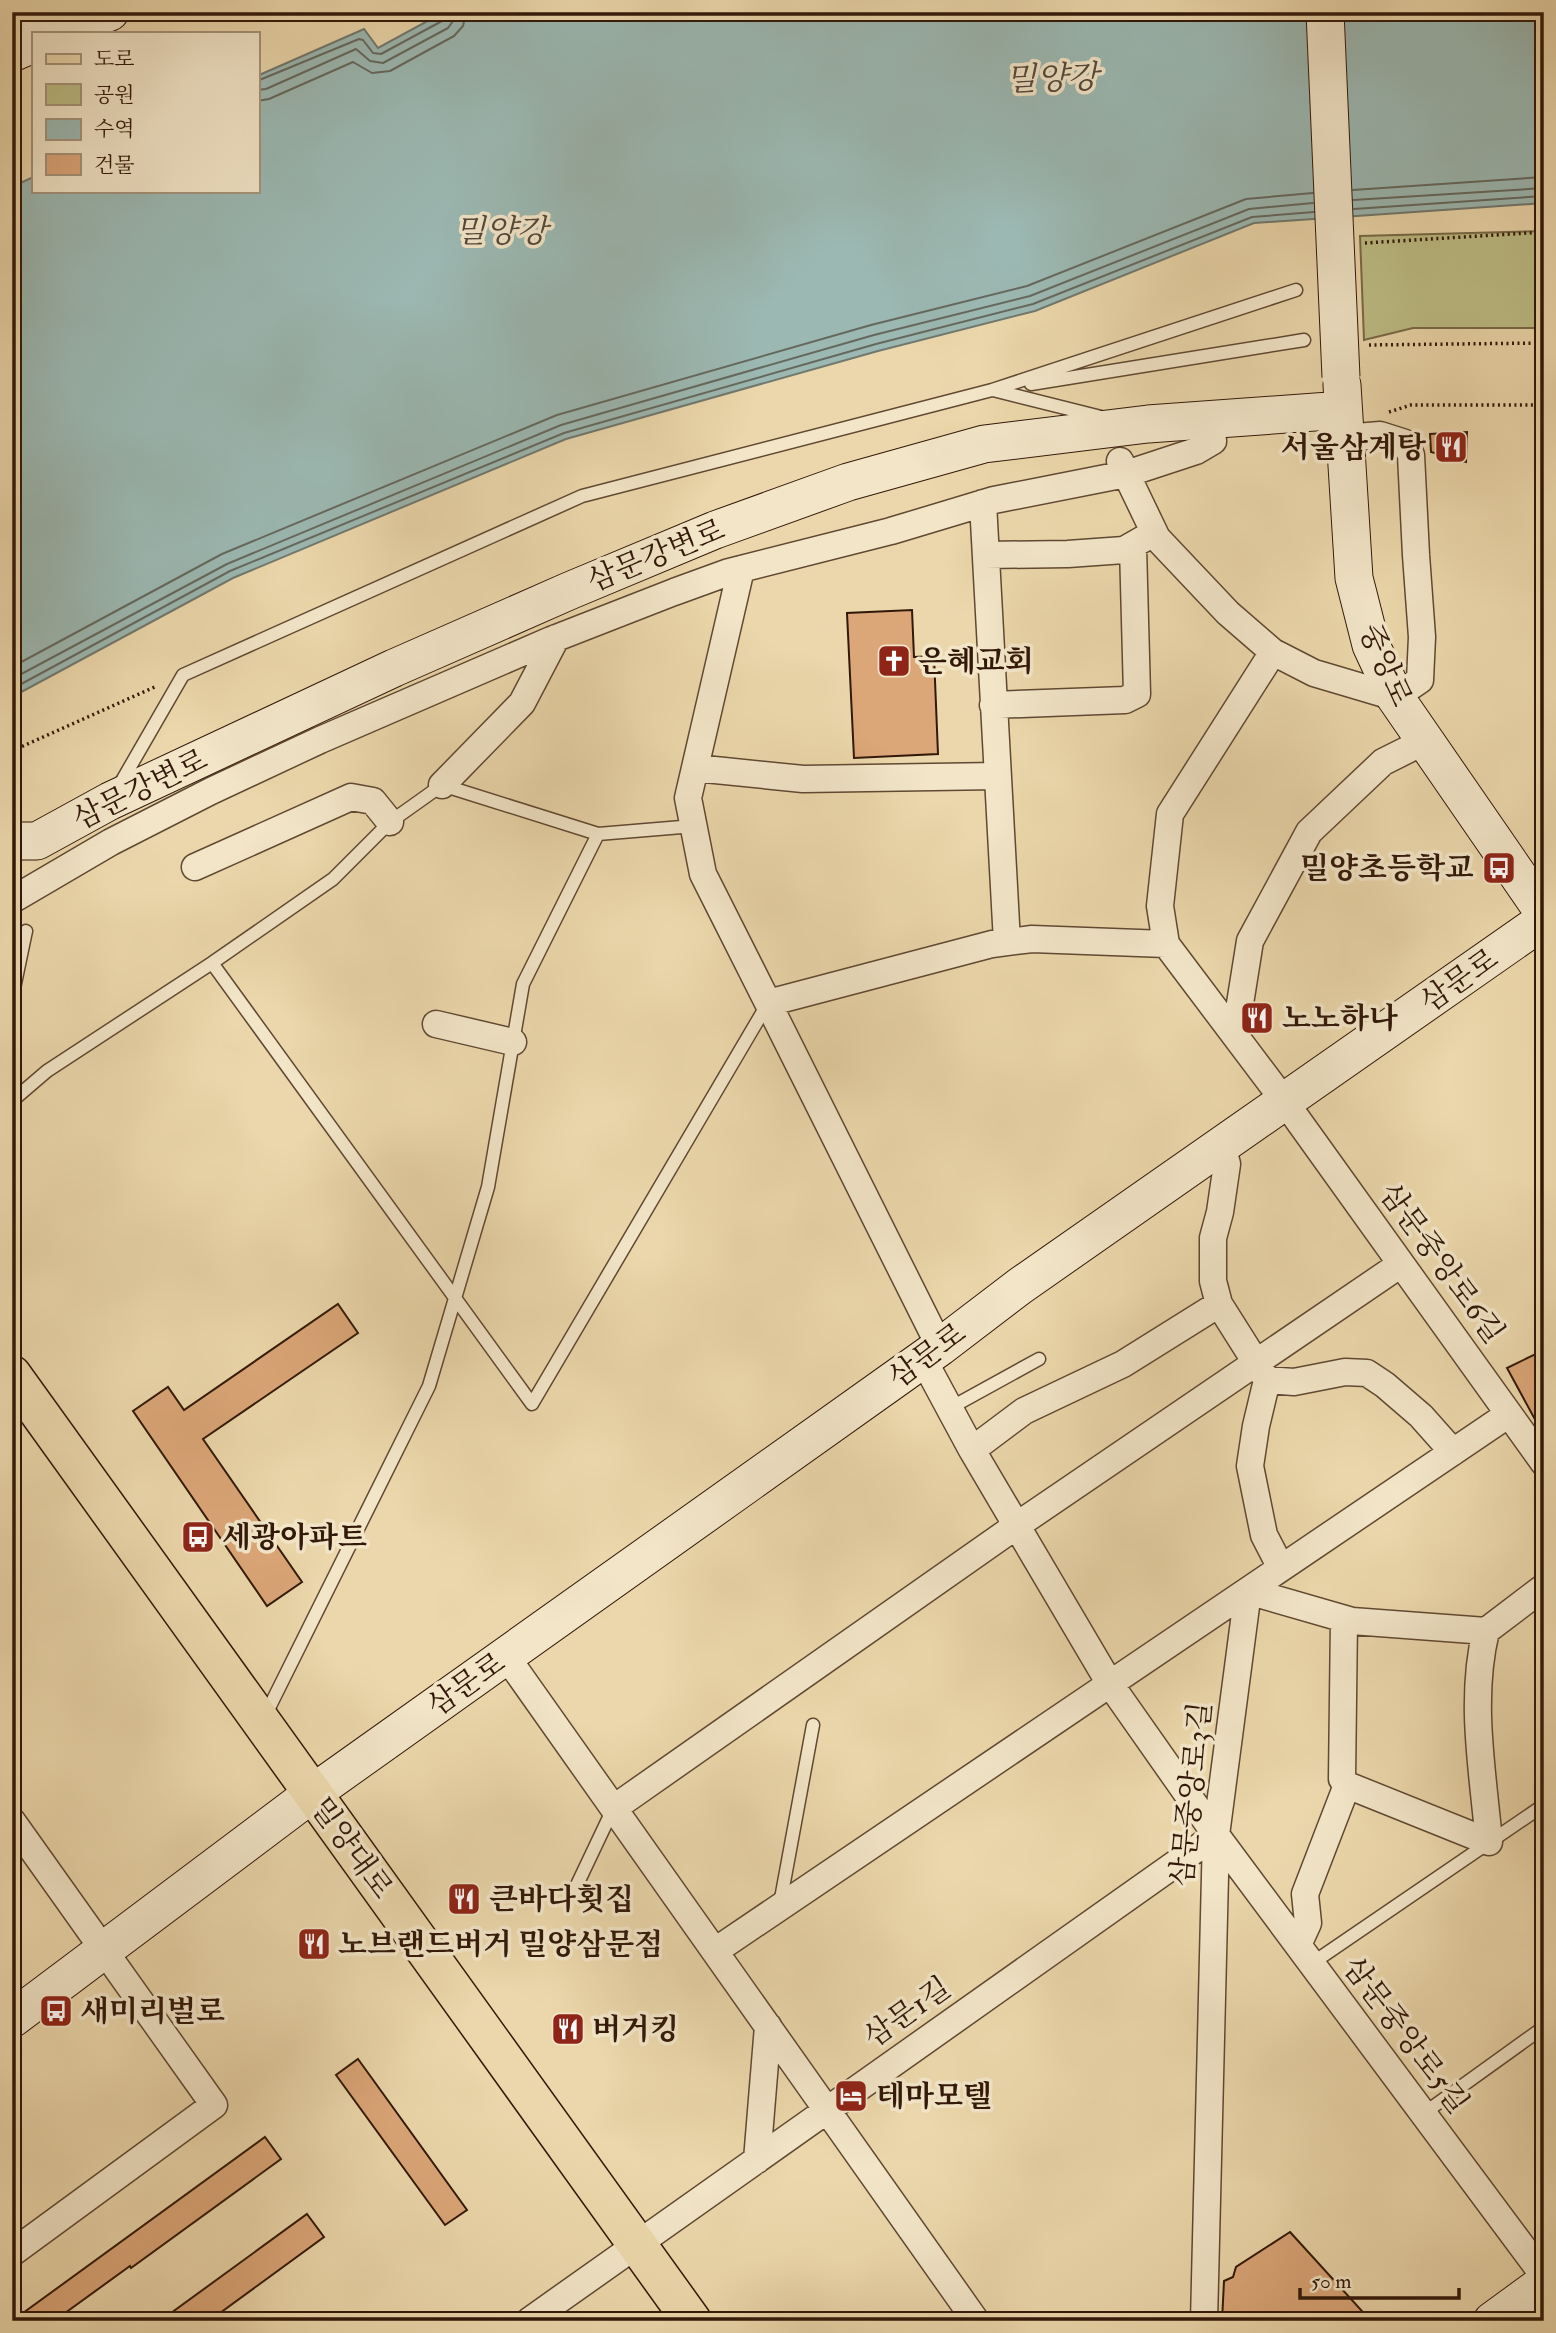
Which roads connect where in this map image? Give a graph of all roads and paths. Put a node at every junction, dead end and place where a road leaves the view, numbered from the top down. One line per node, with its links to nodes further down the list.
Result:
1 (110, 12): 5 (street)
2 (387, 12): 3 (path)
3 (401, 12)
4 (1325, 12): 17 (street, 중앙로, bridge)
5 (51, 27): 6 (street)
6 (12, 32)
7 (32, 40): 8 (street)
8 (12, 53)
9 (1544, 232): 10 (path)
10 (1363, 243)
11 (1296, 290): 15 (lane)
12 (1304, 340): 15 (lane)
13 (1544, 343): 14 (path)
14 (1366, 345)
15 (992, 390): 19 (lane); 27 (lane)
16 (1544, 405): 17 (path)
17 (1343, 413): 18 (street, 삼문강변로); 28 (street, 중앙로); 28 (street)
18 (1211, 420): 19 (street, 삼문강변로); 20 (street)
19 (1136, 426): 35 (street, 삼문강변로)
20 (1123, 467): 21 (street); 22 (street)
21 (984, 503): 23 (street); 24 (street)
22 (1144, 539): 23 (street); 26 (street); 29 (street)
23 (986, 555): 29 (street)
24 (741, 569): 25 (street); 32 (street, 삼문중앙로5길)
25 (556, 638): 34 (street); 41 (street)
26 (1273, 652): 28 (street); 46 (street)
27 (183, 675): 31 (path); 35 (lane)
28 (1395, 696): 30 (street, 중앙로)
29 (993, 705): 33 (street)
30 (1425, 741): 42 (street, 중앙로); 51 (street)
31 (12, 751)
32 (695, 768): 33 (street); 37 (street, 삼문중앙로5길)
33 (997, 776): 45 (street)
34 (442, 785): 36 (lane); 38 (lane)
35 (110, 801): 39 (street, 삼문강변로)
36 (390, 822): 40 (street); 47 (lane)
37 (694, 826): 38 (lane); 49 (street, 삼문중앙로5길)
38 (598, 834): 52 (lane)
39 (21, 846)
40 (195, 867)
41 (12, 900)
42 (1544, 913)
43 (1544, 920): 54 (street, 삼문로)
44 (26, 931): 48 (lane)
45 (1007, 942): 46 (street); 49 (street)
46 (1166, 944): 51 (street, 삼문중앙로6길)
47 (212, 963): 53 (lane); 57 (lane)
48 (12, 998)
49 (768, 1003): 57 (lane); 59 (street, 삼문중앙로5길)
50 (436, 1024): 52 (street)
51 (1234, 1035): 54 (street, 삼문중앙로6길)
52 (513, 1042): 57 (lane)
53 (12, 1101)
54 (1285, 1102): 55 (street, 삼문로); 56 (street, 삼문중앙로6길)
55 (1222, 1146): 58 (street); 59 (street, 삼문로)
56 (1401, 1264): 61 (street); 64 (street, 삼문중앙로6길)
57 (455, 1298): 76 (lane)
58 (1219, 1304): 61 (street); 65 (street)
59 (932, 1353): 63 (street, 삼문중앙로5길); 74 (street, 삼문로)
60 (1040, 1359): 63 (lane)
61 (1262, 1371): 66 (street); 68 (street); 69 (street)
62 (12, 1375): 76 (main road, 밀양대로)
63 (950, 1408): 65 (street, 삼문중앙로5길)
64 (1509, 1414): 66 (street); 67 (street, 삼문중앙로6길)
65 (972, 1450): 68 (street, 삼문중앙로5길)
66 (1453, 1452): 69 (street)
67 (1544, 1463)
68 (1016, 1526): 75 (street, 삼문중앙로5길); 81 (street)
69 (1281, 1568): 71 (street)
70 (1544, 1587): 73 (street)
71 (1248, 1591): 72 (street); 75 (street); 83 (street, 삼문중앙로3길)
72 (1344, 1619): 73 (street); 78 (street)
73 (1486, 1631): 84 (street)
74 (506, 1656): 79 (street, 삼문로); 81 (street)
75 (1110, 1684): 83 (street, 삼문중앙로5길); 86 (street)
76 (262, 1722): 79 (main road, 밀양대로)
77 (813, 1725): 86 (lane)
78 (1347, 1785): 84 (street); 89 (street)
79 (313, 1793): 87 (street); 96 (main road, 밀양대로)
80 (1544, 1805): 84 (lane)
81 (614, 1808): 85 (lane); 88 (street)
82 (12, 1821): 87 (street)
83 (1216, 1835): 89 (street, 삼문중앙로5길); 93 (street, 삼문1길); 103 (street, 삼문중앙로3길)
84 (1489, 1842): 89 (lane)
85 (576, 1887)
86 (779, 1908): 88 (street)
87 (105, 1951): 90 (street); 97 (street)
88 (715, 1951): 91 (street)
89 (1305, 1954): 94 (street, 삼문중앙로5길)
90 (12, 2019)
91 (768, 2026): 93 (street); 95 (street)
92 (1544, 2027): 94 (lane)
93 (827, 2110): 95 (street, 삼문1길); 102 (street)
94 (1423, 2114): 98 (street, 삼문중앙로5길)
95 (757, 2160): 96 (street, 삼문1길)
96 (637, 2244): 100 (street, 삼문1길); 101 (main road, 밀양대로)
97 (12, 2253)
98 (1544, 2276)
99 (1544, 2283): 104 (street)
100 (529, 2321)
101 (692, 2321)
102 (976, 2321)
103 (1204, 2321)
104 (1492, 2321)

